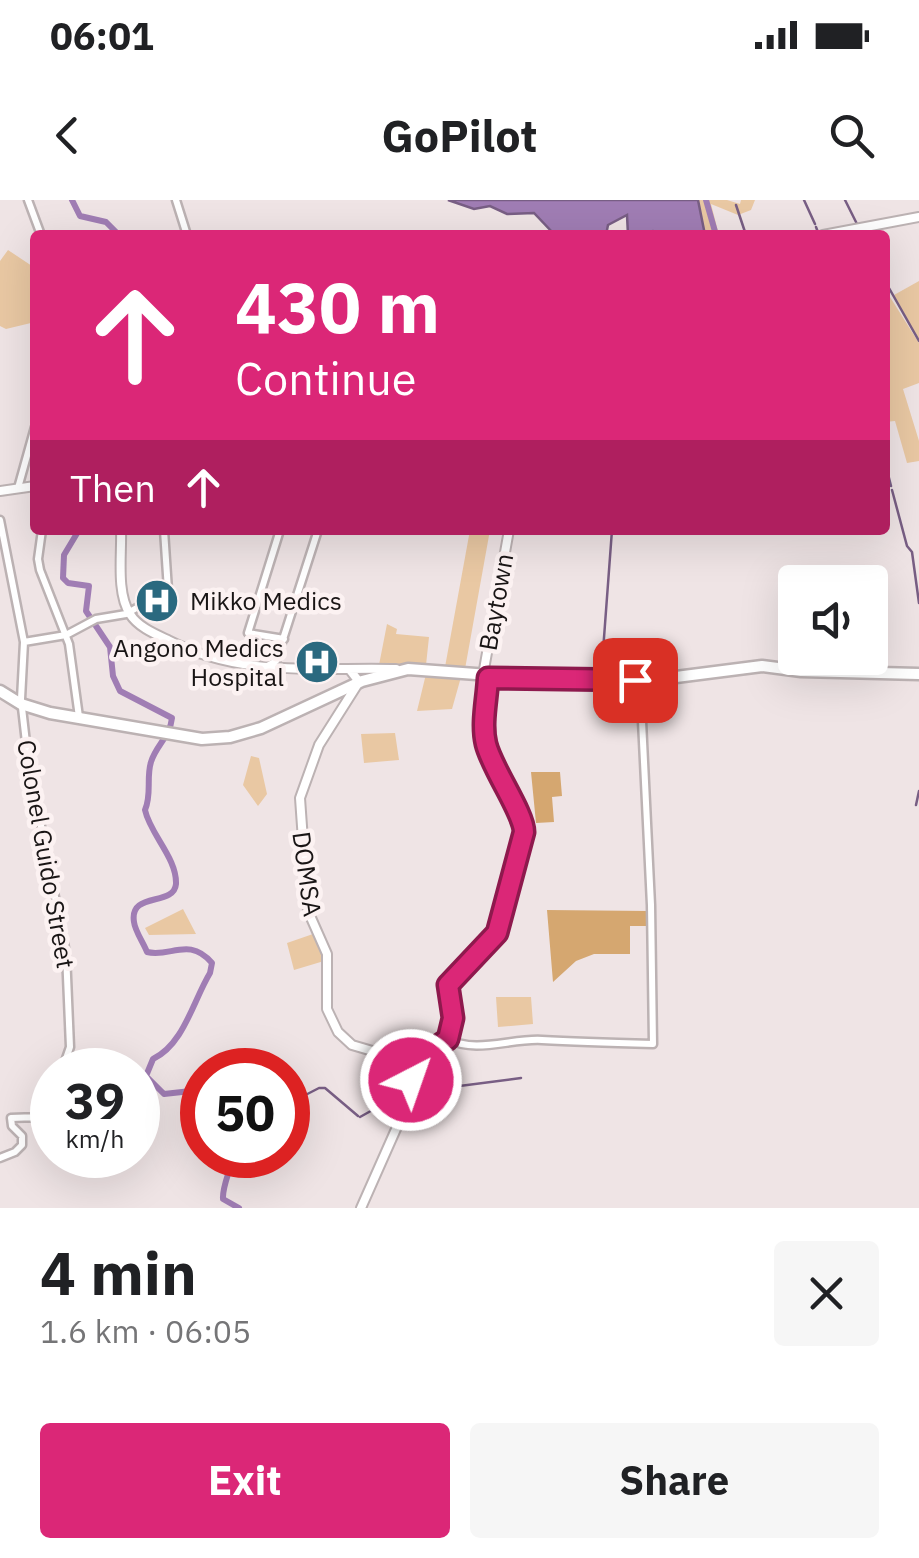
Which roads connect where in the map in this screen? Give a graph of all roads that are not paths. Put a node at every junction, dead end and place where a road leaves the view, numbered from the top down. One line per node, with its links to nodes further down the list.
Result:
1 (28, 200): 4 (street)
2 (176, 200): 5 (street)
3 (919, 217): 6 (main road)
4 (39, 230)
5 (185, 230)
6 (850, 230)
7 (30, 445): 9 (street)
8 (30, 487): 9 (main road)
9 (18, 488): 10 (main road)
10 (0, 491)
11 (0, 520): 12 (street, Colonel Guido Street)
12 (2, 530): 22 (street, Colonel Guido Street)
13 (41, 535): 20 (street)
14 (121, 535): 19 (main road)
15 (164, 535): 19 (street)
16 (278, 535): 21 (street)
17 (316, 535): 21 (street)
18 (508, 535): 27 (main road, Baytown)
19 (128, 612): 20 (street); 24 (main road)
20 (66, 635): 22 (street); 32 (street)
21 (284, 639): 23 (street)
22 (24, 642): 31 (street, Colonel Guido Street)
23 (276, 661): 24 (street); 25 (street)
24 (262, 668): 25 (main road)
25 (288, 670): 28 (main road)
26 (919, 674): 29 (main road)
27 (486, 677): 28 (main road); 29 (main road); 33 (street)
28 (357, 679): 32 (main road); 35 (main road, DOMSA)
29 (640, 680): 33 (street)
30 (0, 689): 31 (main road)
31 (21, 702): 32 (main road); 34 (street, Colonel Guido Street)
32 (79, 716)
33 (448, 1039): 35 (street)
34 (69, 1048)
35 (413, 1064): 38 (main road)
36 (30, 1119): 37 (street)
37 (0, 1158)
38 (361, 1208)

